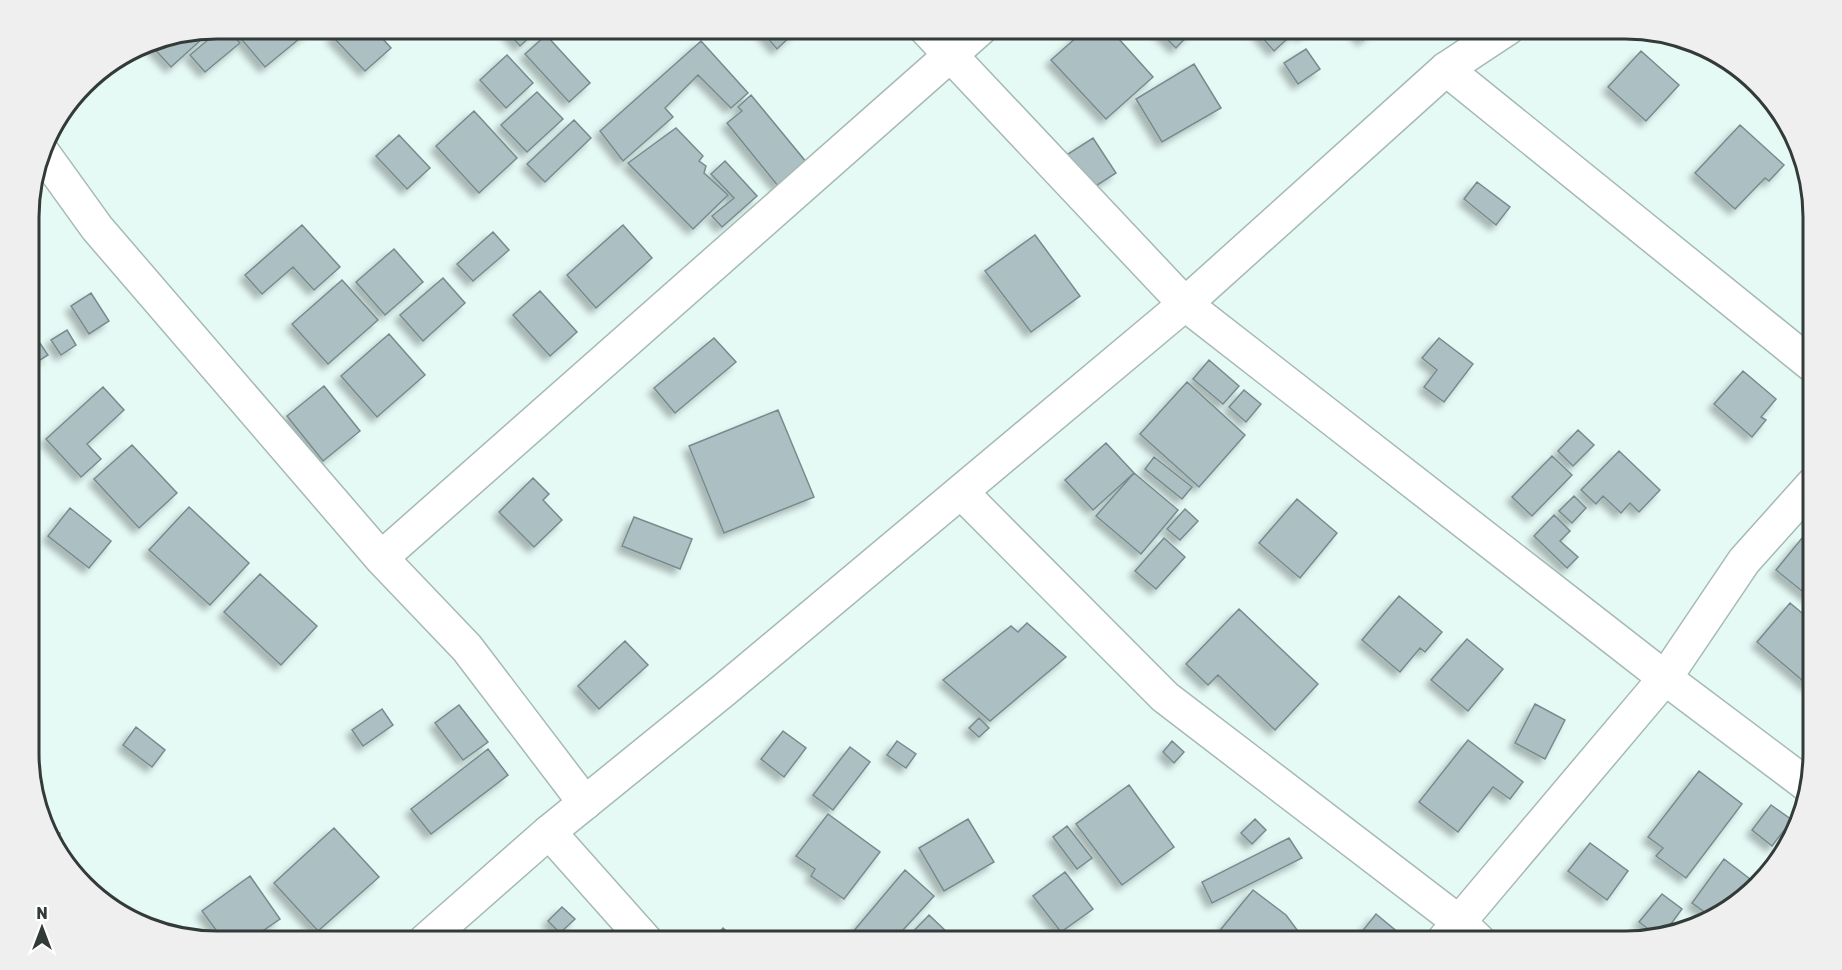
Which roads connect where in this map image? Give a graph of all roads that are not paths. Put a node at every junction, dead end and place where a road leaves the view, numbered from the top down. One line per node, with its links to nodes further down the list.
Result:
1 (935, 39): 4 (street)
2 (969, 39): 4 (street)
3 (1491, 39): 5 (street)
4 (950, 56): 7 (street); 11 (street)
5 (1446, 69): 7 (street); 8 (street)
6 (49, 161): 11 (street)
7 (1185, 304): 9 (street); 12 (street)
8 (1803, 358)
9 (961, 492): 14 (street); 18 (street)
10 (1803, 495): 12 (street)
11 (381, 558): 14 (street)
12 (1665, 678): 13 (street); 19 (street)
13 (1801, 780)
14 (585, 802): 15 (street)
15 (549, 831): 16 (street); 17 (street)
16 (436, 931)
17 (637, 931)
18 (1455, 931)
19 (1463, 931)

